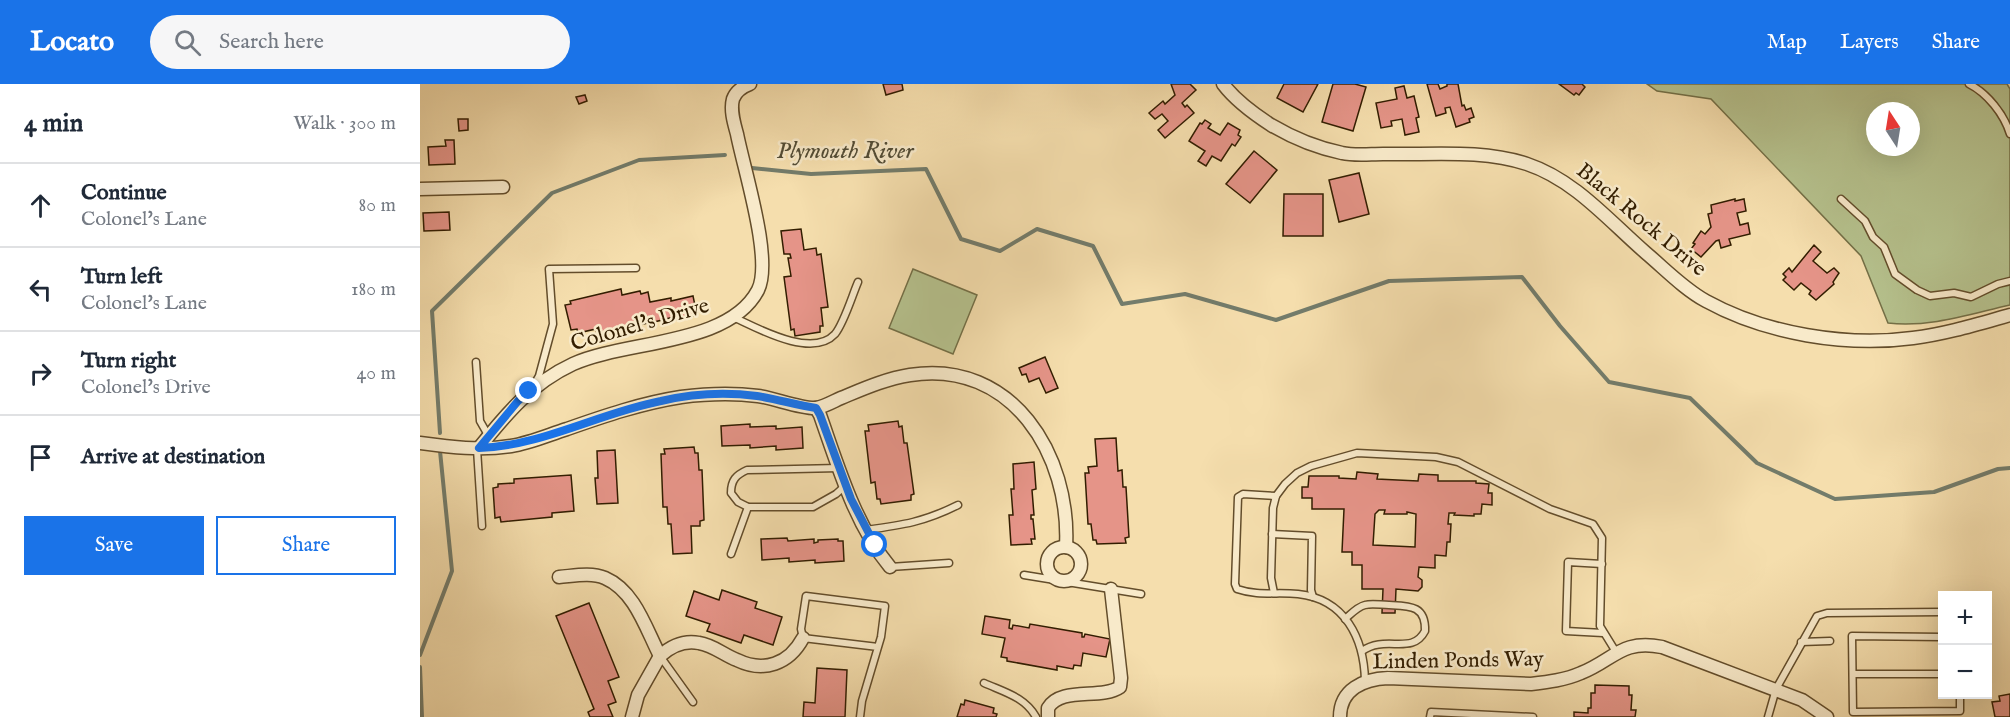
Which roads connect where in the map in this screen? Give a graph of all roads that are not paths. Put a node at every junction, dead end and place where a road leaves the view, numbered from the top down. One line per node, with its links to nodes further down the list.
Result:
1 (750, 84): 12 (street, Colonel's Drive)
2 (1223, 84): 11 (street, Black Rock Drive)
3 (1969, 84): 4 (lane)
4 (2010, 132)
5 (503, 187): 6 (street)
6 (420, 189)
7 (1841, 199): 9 (lane)
8 (636, 268): 14 (lane)
9 (2010, 281)
10 (858, 282): 12 (lane)
11 (2010, 315)
12 (733, 317): 14 (street, Colonel's Drive)
13 (476, 362): 16 (lane)
14 (529, 391): 16 (street, Colonel's Drive)
15 (816, 408): 18 (street); 19 (street); 27 (street)
16 (489, 435): 18 (street, Colonel's Drive)
17 (420, 443): 18 (street)
18 (478, 448): 24 (lane)
19 (839, 468): 20 (street); 23 (lane)
20 (846, 485): 23 (lane); 25 (street)
21 (1276, 496): 26 (lane); 30 (lane); 36 (lane)
22 (958, 505): 25 (lane)
23 (748, 507): 28 (lane)
24 (482, 525)
25 (866, 530): 31 (street)
26 (1272, 534): 36 (lane); 38 (lane)
27 (1066, 547): 34 (street); 34 (street)
28 (731, 554)
29 (949, 562): 31 (lane)
30 (1602, 564): 41 (lane); 41 (lane)
31 (890, 567)
32 (1024, 575): 34 (lane)
33 (559, 577): 49 (street)
34 (1062, 581): 35 (lane)
35 (1111, 589): 37 (lane); 60 (street)
36 (1274, 593): 38 (lane)
37 (1141, 594)
38 (1313, 597): 40 (lane)
39 (1938, 612): 45 (lane)
40 (1345, 619): 47 (lane); 47 (lane)
41 (1603, 633): 48 (lane)
42 (1938, 637): 50 (lane)
43 (803, 638): 46 (lane); 46 (lane); 49 (street)
44 (1830, 641): 45 (lane)
45 (1801, 642): 54 (lane)
46 (878, 647): 58 (lane)
47 (1362, 651): 52 (lane)
48 (1616, 652): 52 (street, Linden Ponds Way); 54 (street, Linden Ponds Way)
49 (660, 656): 55 (lane); 57 (street)
50 (1853, 674): 51 (lane); 56 (lane)
51 (1938, 674)
52 (1365, 681): 61 (street, Linden Ponds Way)
53 (984, 683): 59 (lane)
54 (1776, 689): 64 (lane); 65 (street, Linden Ponds Way)
55 (693, 702)
56 (1960, 714)
57 (632, 717)
58 (860, 717)
59 (1036, 717)
60 (1048, 717)
61 (1340, 717)
62 (1430, 717): 63 (lane)
63 (1533, 717)
64 (1768, 717)
65 (1827, 717)

